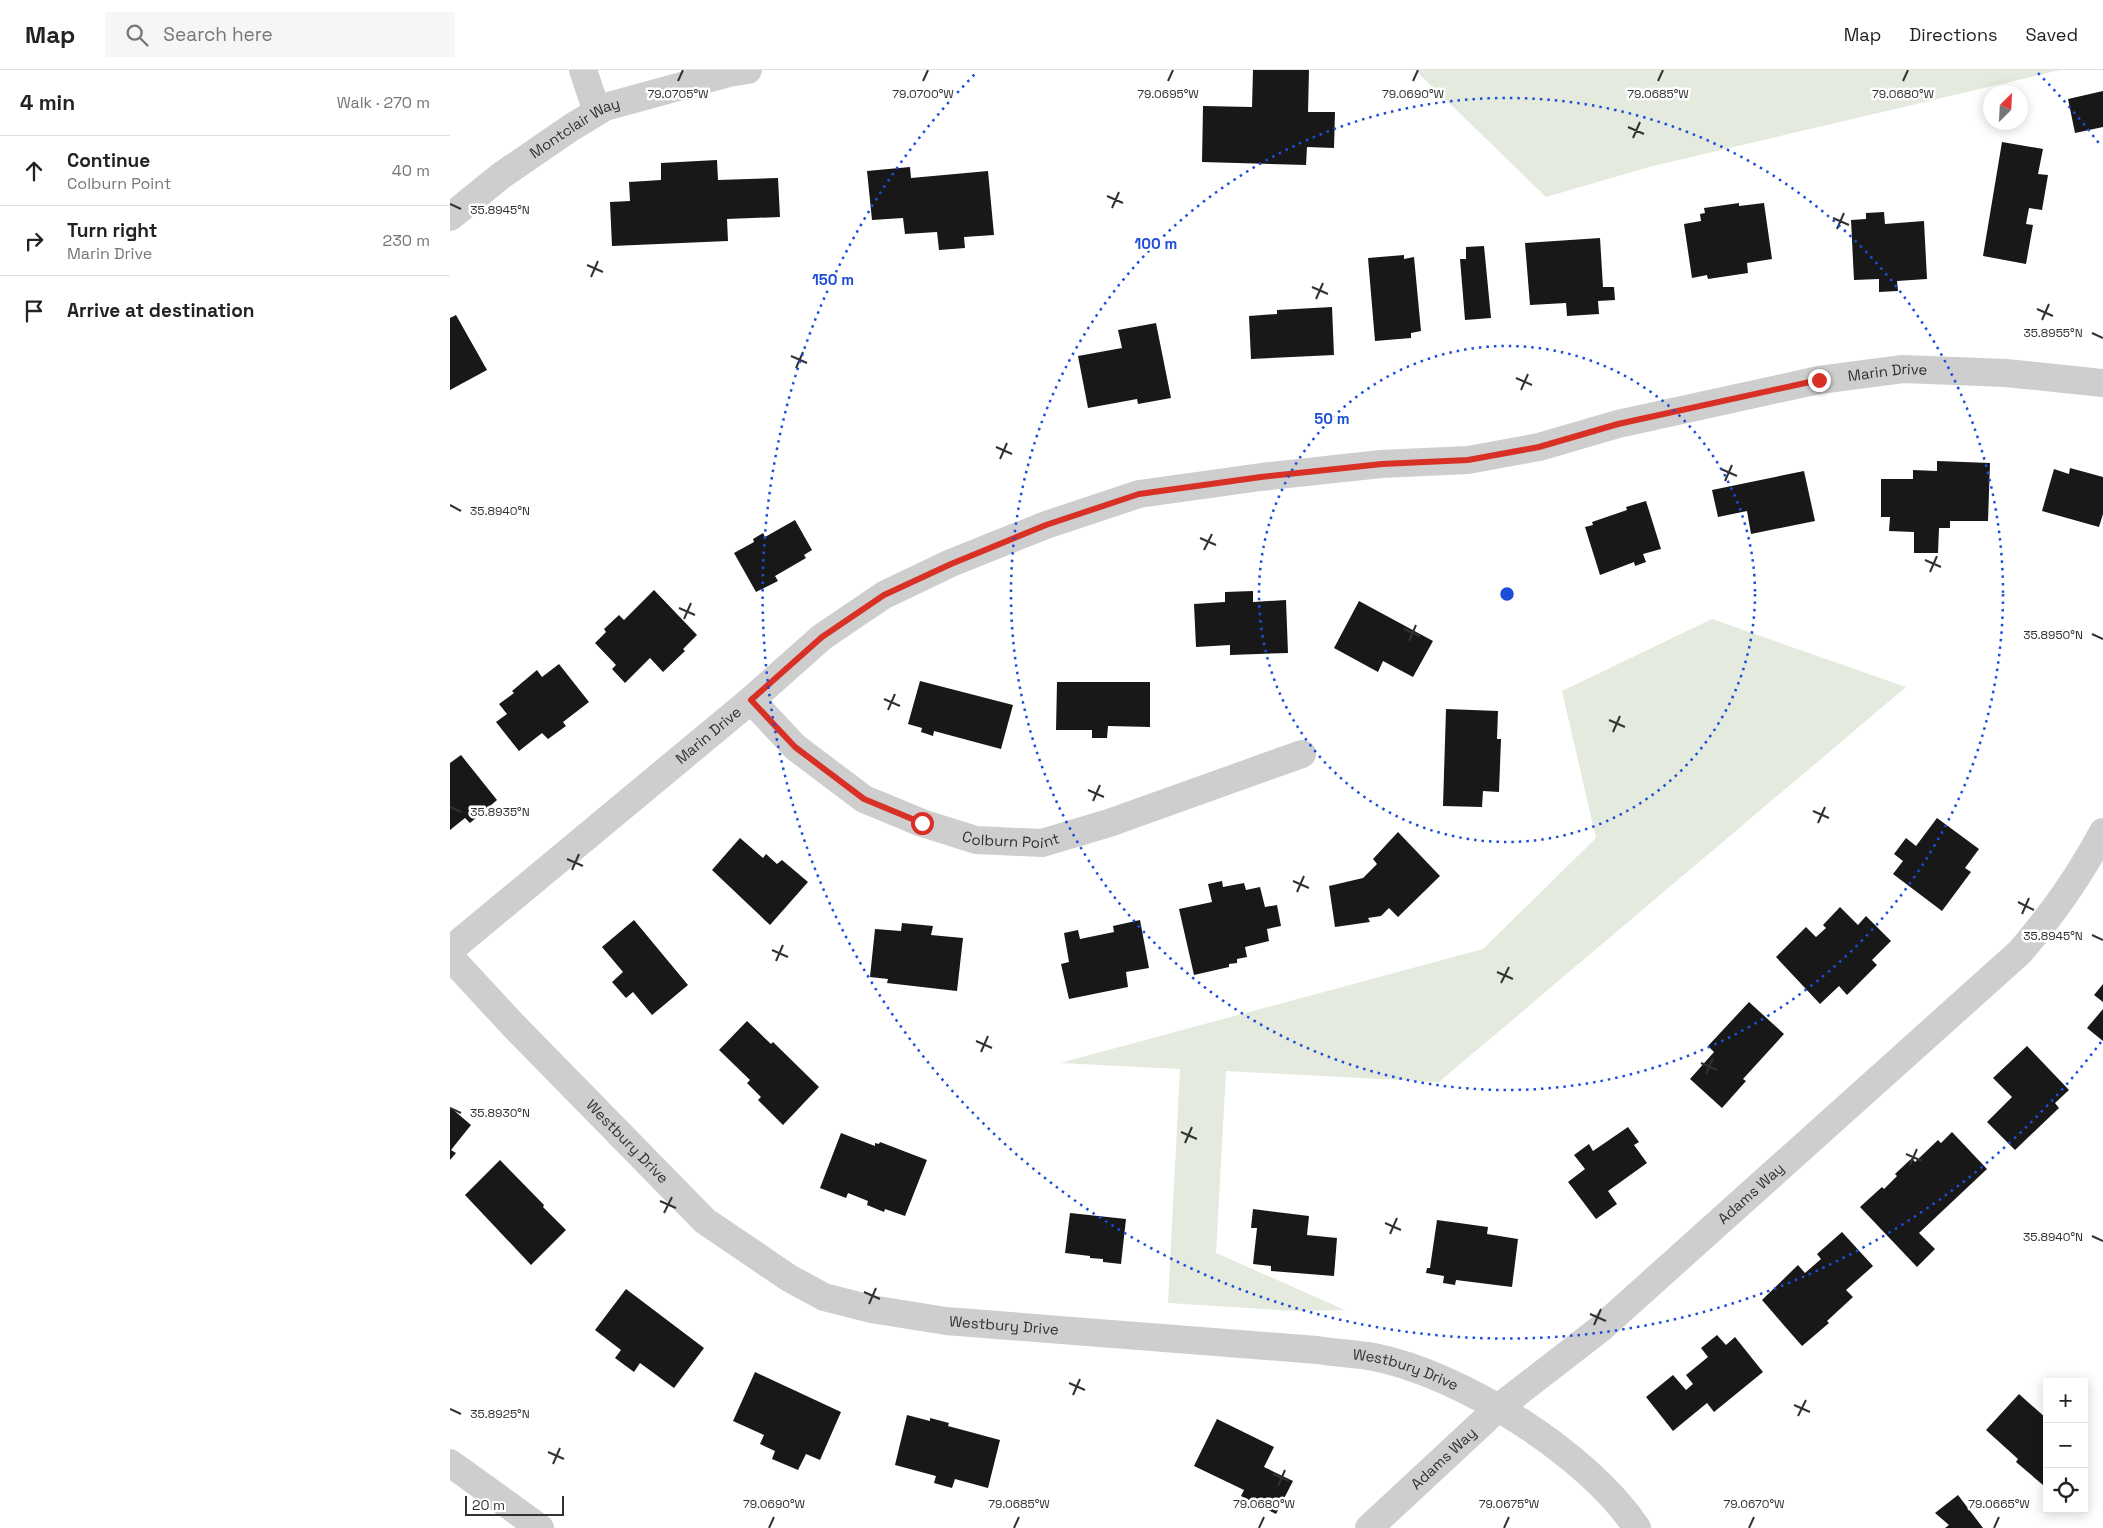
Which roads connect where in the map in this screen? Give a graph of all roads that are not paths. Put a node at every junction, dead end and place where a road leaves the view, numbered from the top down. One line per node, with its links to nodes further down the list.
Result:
1 (583, 70): 3 (street)
2 (748, 70): 3 (street, Montclair Way)
3 (598, 112): 4 (street, Montclair Way)
4 (450, 216)
5 (2103, 382): 6 (street, Marin Drive)
6 (751, 700): 7 (street, Colburn Point); 9 (street, Marin Drive)
7 (1302, 754)
8 (2103, 832): 11 (street, Adams Way)
9 (450, 950)
10 (450, 957): 11 (street, Westbury Drive)
11 (1498, 1408): 14 (street, Adams Way); 15 (street, Westbury Drive)
12 (450, 1463): 13 (street)
13 (540, 1528)
14 (1369, 1528)
15 (1637, 1528)

